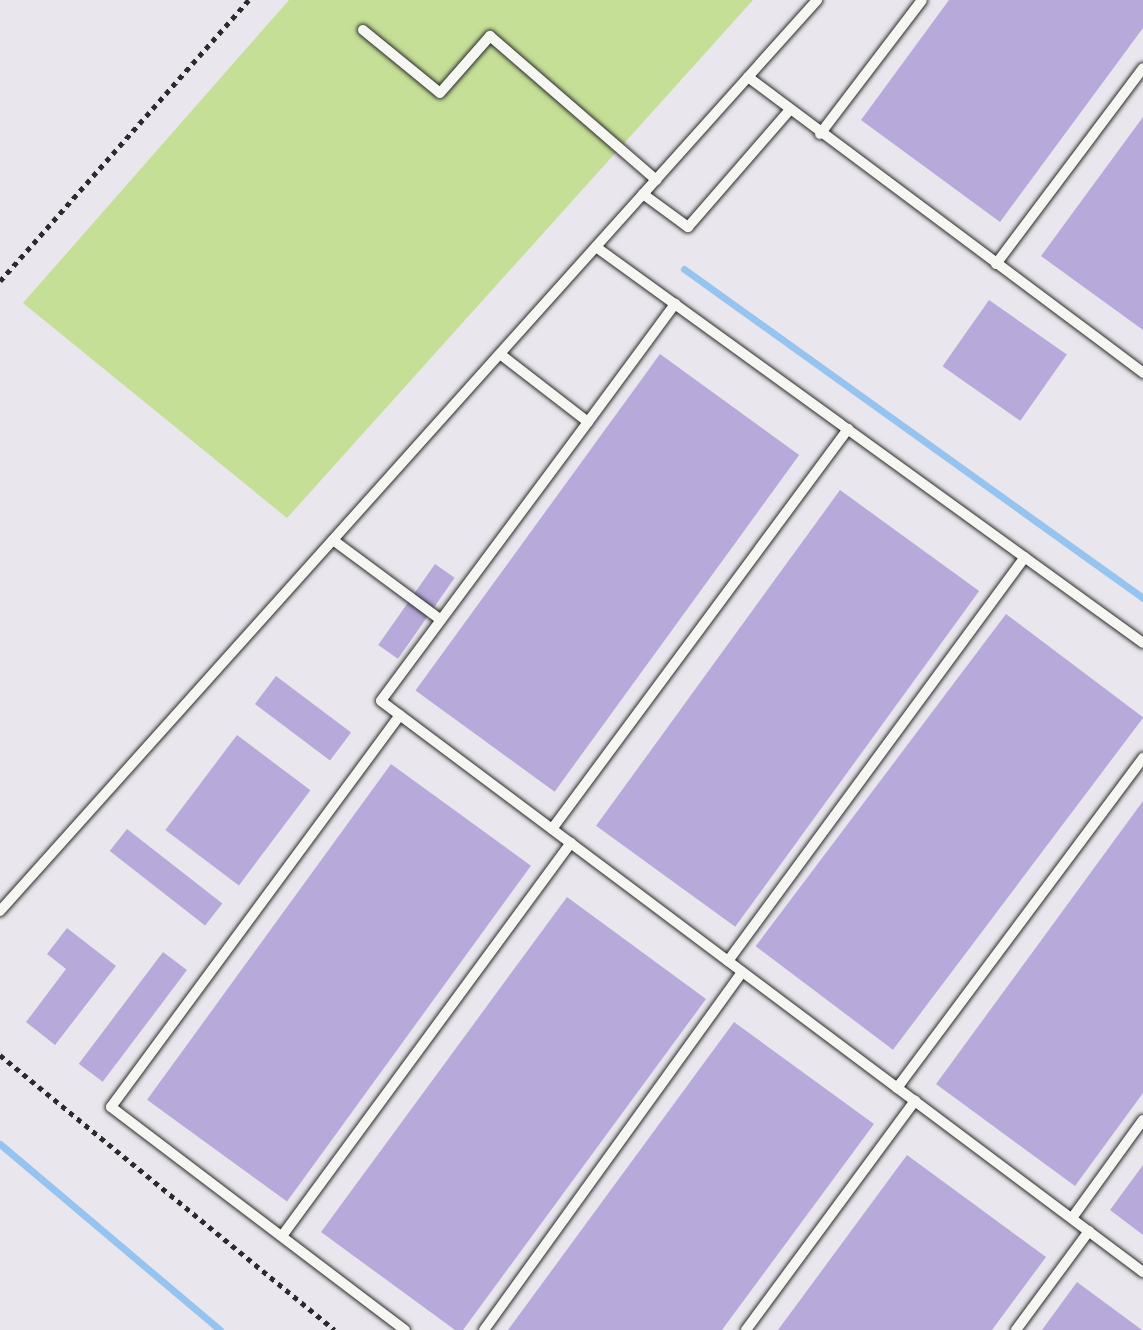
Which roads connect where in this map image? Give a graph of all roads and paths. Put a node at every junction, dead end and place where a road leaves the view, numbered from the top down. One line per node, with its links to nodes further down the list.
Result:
1 (249, 0): 13 (path)
2 (817, 0): 6 (lane)
3 (922, 0): 8 (lane)
4 (363, 30): 9 (lane)
5 (1143, 68): 12 (lane)
6 (748, 77): 7 (lane); 9 (lane)
7 (789, 111): 8 (lane); 10 (lane)
8 (820, 134): 12 (lane)
9 (656, 180): 10 (lane)
10 (643, 194): 11 (lane)
11 (596, 247): 14 (lane); 15 (lane)
12 (996, 264): 16 (lane)
13 (0, 281)
14 (675, 304): 17 (lane); 18 (lane)
15 (500, 354): 17 (lane); 19 (lane)
16 (1143, 373)
17 (588, 422): 21 (lane)
18 (848, 429): 20 (lane); 25 (lane)
19 (333, 540): 21 (lane); 27 (lane)
20 (1025, 557): 22 (lane); 28 (lane)
21 (441, 620): 23 (lane)
22 (1143, 643)
23 (400, 715): 25 (lane); 36 (lane)
24 (1143, 758): 31 (lane)
25 (552, 829): 26 (lane)
26 (571, 843): 28 (lane); 36 (lane)
27 (0, 911)
28 (728, 961): 29 (lane)
29 (742, 972): 31 (lane); 40 (lane)
30 (0, 1055): 38 (path)
31 (897, 1088): 32 (lane)
32 (915, 1101): 34 (lane); 41 (lane)
33 (1143, 1121): 34 (lane)
34 (1072, 1219): 35 (lane)
35 (1089, 1231): 37 (lane); 42 (lane)
36 (282, 1236): 39 (lane)
37 (1143, 1272)
38 (335, 1330)
39 (405, 1330)
40 (484, 1330)
41 (746, 1330)
42 (1016, 1330)

